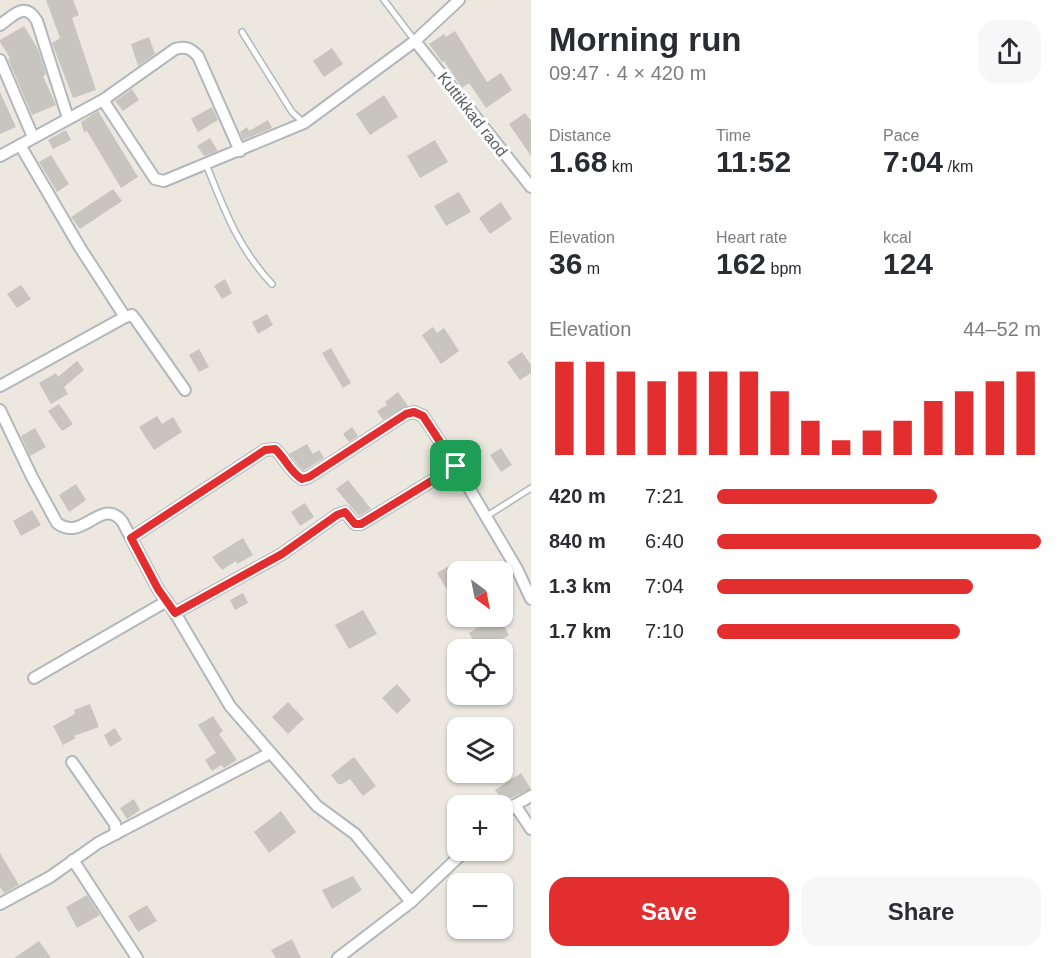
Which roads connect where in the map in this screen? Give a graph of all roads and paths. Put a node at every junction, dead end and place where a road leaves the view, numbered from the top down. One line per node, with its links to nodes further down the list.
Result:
1 (384, 0): 5 (lane)
2 (459, 0): 5 (street)
3 (0, 25): 8 (street)
4 (243, 32): 9 (lane)
5 (415, 41): 9 (street); 15 (street, Kuttikkad raod)
6 (0, 60): 10 (street)
7 (103, 100): 8 (street); 12 (street); 14 (street)
8 (68, 118): 10 (street)
9 (304, 123): 12 (street)
10 (33, 137): 11 (street)
11 (20, 145): 13 (street); 17 (street)
12 (240, 151): 14 (street)
13 (0, 156)
14 (206, 164): 16 (lane)
15 (531, 187)
16 (272, 284)
17 (125, 317): 18 (street); 19 (street)
18 (0, 386)
19 (185, 390)
20 (0, 410): 24 (street)
21 (456, 466): 23 (street); 24 (street); 27 (street)
22 (531, 488): 23 (lane)
23 (487, 516): 25 (street)
24 (131, 538): 26 (street)
25 (531, 599)
26 (167, 601): 27 (street); 28 (street)
27 (175, 613): 29 (street)
28 (34, 678)
29 (270, 753): 34 (street); 37 (street)
30 (72, 762): 34 (street)
31 (531, 795): 32 (street)
32 (515, 805): 33 (street)
33 (531, 829)
34 (116, 834): 35 (street)
35 (73, 860): 38 (street); 39 (street)
36 (454, 861): 37 (street)
37 (411, 902): 40 (street)
38 (0, 904)
39 (137, 958)
40 (338, 958)

